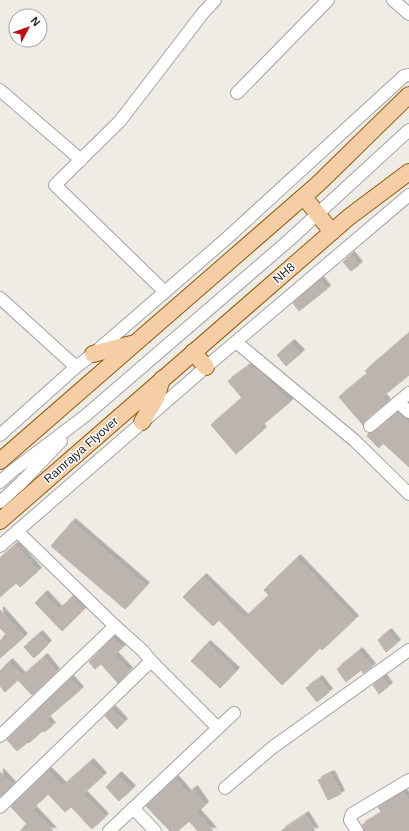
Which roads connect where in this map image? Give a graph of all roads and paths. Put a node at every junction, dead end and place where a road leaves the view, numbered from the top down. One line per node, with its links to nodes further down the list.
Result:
1 (215, 0): 10 (street)
2 (328, 0): 7 (street)
3 (393, 0): 4 (street)
4 (409, 14)
5 (409, 75): 16 (street)
6 (0, 90): 10 (street)
7 (237, 93)
8 (409, 95): 13 (main road)
9 (407, 134): 14 (street)
10 (81, 160): 16 (street)
11 (409, 172): 15 (main road, NH8)
12 (409, 195): 19 (street)
13 (304, 196): 14 (main road); 18 (main road)
14 (318, 214): 15 (main road); 28 (street)
15 (332, 232): 20 (main road, NH8)
16 (165, 292): 21 (street)
17 (0, 298): 22 (street)
18 (137, 342): 21 (main road); 32 (main road)
19 (236, 342): 23 (street); 34 (street)
20 (193, 352): 23 (main road); 24 (main road, NH8)
21 (93, 354): 22 (street)
22 (76, 367): 31 (street)
23 (206, 367): 29 (street)
24 (162, 379): 29 (main road); 36 (main road, Ramrajya Flyover)
25 (409, 393): 26 (street)
26 (398, 402): 27 (street); 30 (street)
27 (409, 412)
28 (85, 416): 33 (street); 35 (street)
29 (142, 422): 37 (street)
30 (370, 426)
31 (0, 435)
32 (0, 461)
33 (0, 482)
34 (409, 494)
35 (0, 502)
36 (0, 521)
37 (17, 531): 38 (street); 39 (street)
38 (0, 546)
39 (115, 626): 41 (street); 44 (street)
40 (409, 650): 46 (street)
41 (151, 661): 43 (street); 47 (street)
42 (234, 713): 43 (street)
43 (218, 728): 48 (street)
44 (0, 736)
45 (408, 782): 51 (street)
46 (224, 788)
47 (0, 807)
48 (132, 808): 49 (street); 50 (street)
49 (109, 831)
50 (156, 831)
51 (357, 831)

